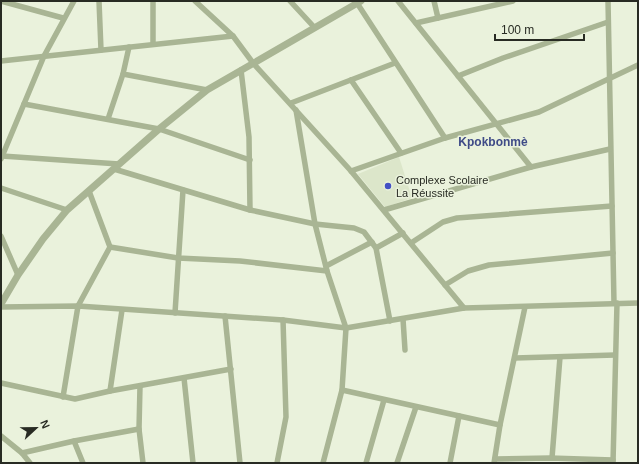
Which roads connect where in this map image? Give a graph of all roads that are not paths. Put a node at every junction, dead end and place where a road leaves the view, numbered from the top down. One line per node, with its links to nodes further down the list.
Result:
1 (1, 1): 12 (street)
2 (74, 1): 12 (street)
3 (99, 1): 20 (street)
4 (153, 1): 18 (street)
5 (195, 1): 17 (street)
6 (290, 1): 16 (street)
7 (398, 1): 15 (street)
8 (434, 1): 13 (street)
9 (513, 1): 13 (street)
10 (608, 1): 14 (street)
11 (359, 2): 16 (street); 24 (street)
12 (63, 18): 21 (street)
13 (438, 18): 15 (street)
14 (608, 22): 28 (street); 29 (street)
15 (416, 23): 28 (street)
16 (314, 27): 23 (street)
17 (232, 36): 18 (street); 23 (street)
18 (153, 44): 19 (street)
19 (129, 47): 20 (street); 27 (street)
20 (101, 50): 21 (street)
21 (44, 56): 22 (street); 33 (street)
22 (1, 61)
23 (254, 63): 26 (street); 32 (street)
24 (395, 63): 30 (street); 38 (street)
25 (638, 66): 29 (street)
26 (241, 70): 31 (street); 42 (street)
27 (123, 74): 31 (street); 35 (street)
28 (458, 76): 36 (street)
29 (608, 79): 36 (street); 39 (street)
30 (351, 80): 32 (street); 40 (street)
31 (207, 90): 37 (street)
32 (291, 103): 34 (street)
33 (24, 104): 35 (street); 41 (street)
34 (296, 109): 45 (street); 53 (street)
35 (108, 119): 37 (street)
36 (498, 125): 38 (street); 44 (street)
37 (159, 129): 42 (street); 43 (street)
38 (445, 138): 40 (street)
39 (610, 149): 44 (street); 49 (street)
40 (401, 153): 45 (street)
41 (2, 158): 43 (street)
42 (250, 160): 51 (street)
43 (116, 167): 47 (street); 48 (street)
44 (531, 167): 52 (street)
45 (351, 171): 52 (street)
46 (1, 188): 50 (street)
47 (183, 190): 51 (street); 61 (street)
48 (89, 191): 50 (street); 58 (street)
49 (612, 206): 57 (street); 60 (street)
50 (67, 210): 63 (street)
51 (250, 210): 53 (street)
52 (384, 210): 54 (street)
53 (315, 224): 56 (street); 62 (street)
54 (403, 233): 57 (street); 59 (street)
55 (1, 236): 63 (street)
56 (372, 242): 59 (street); 62 (street)
57 (411, 243): 64 (street)
58 (110, 247): 61 (street); 68 (street)
59 (376, 248): 76 (street)
60 (613, 253): 64 (street); 65 (street)
61 (178, 258): 62 (street); 72 (street)
62 (326, 268): 77 (street)
63 (18, 275): 67 (street)
64 (445, 285): 70 (street)
65 (616, 303): 66 (street); 69 (street); 79 (street)
66 (638, 303)
67 (1, 306): 68 (street)
68 (78, 306): 71 (street); 88 (street)
69 (525, 307): 70 (street); 81 (street)
70 (464, 308): 74 (street)
71 (122, 310): 72 (street); 87 (street)
72 (175, 313): 73 (street)
73 (225, 316): 75 (street); 82 (street)
74 (403, 318): 76 (street); 78 (street)
75 (283, 320): 77 (street); 105 (street)
76 (390, 321): 77 (street)
77 (346, 328): 86 (street)
78 (406, 350)
79 (616, 355): 80 (street); 99 (street)
80 (560, 356): 81 (street); 97 (street)
81 (514, 358): 92 (street)
82 (231, 369): 83 (street); 104 (street)
83 (184, 378): 85 (street); 103 (street)
84 (1, 383): 88 (street)
85 (140, 386): 87 (street); 93 (street)
86 (342, 390): 89 (street); 106 (street)
87 (110, 391): 88 (street)
88 (63, 397)
89 (384, 400): 90 (street); 107 (street)
90 (416, 407): 91 (street); 108 (street)
91 (459, 416): 92 (street); 109 (street)
92 (500, 425): 98 (street)
93 (139, 429): 95 (street); 102 (street)
94 (1, 437): 96 (street)
95 (74, 441): 96 (street); 101 (street)
96 (22, 453): 100 (street)
97 (552, 458): 98 (street); 99 (street)
98 (495, 461)
99 (613, 462)
100 (30, 463)
101 (83, 463)
102 (143, 463)
103 (193, 463)
104 (240, 463)
105 (277, 463)
106 (322, 463)
107 (366, 463)
108 (397, 463)
109 (450, 463)

